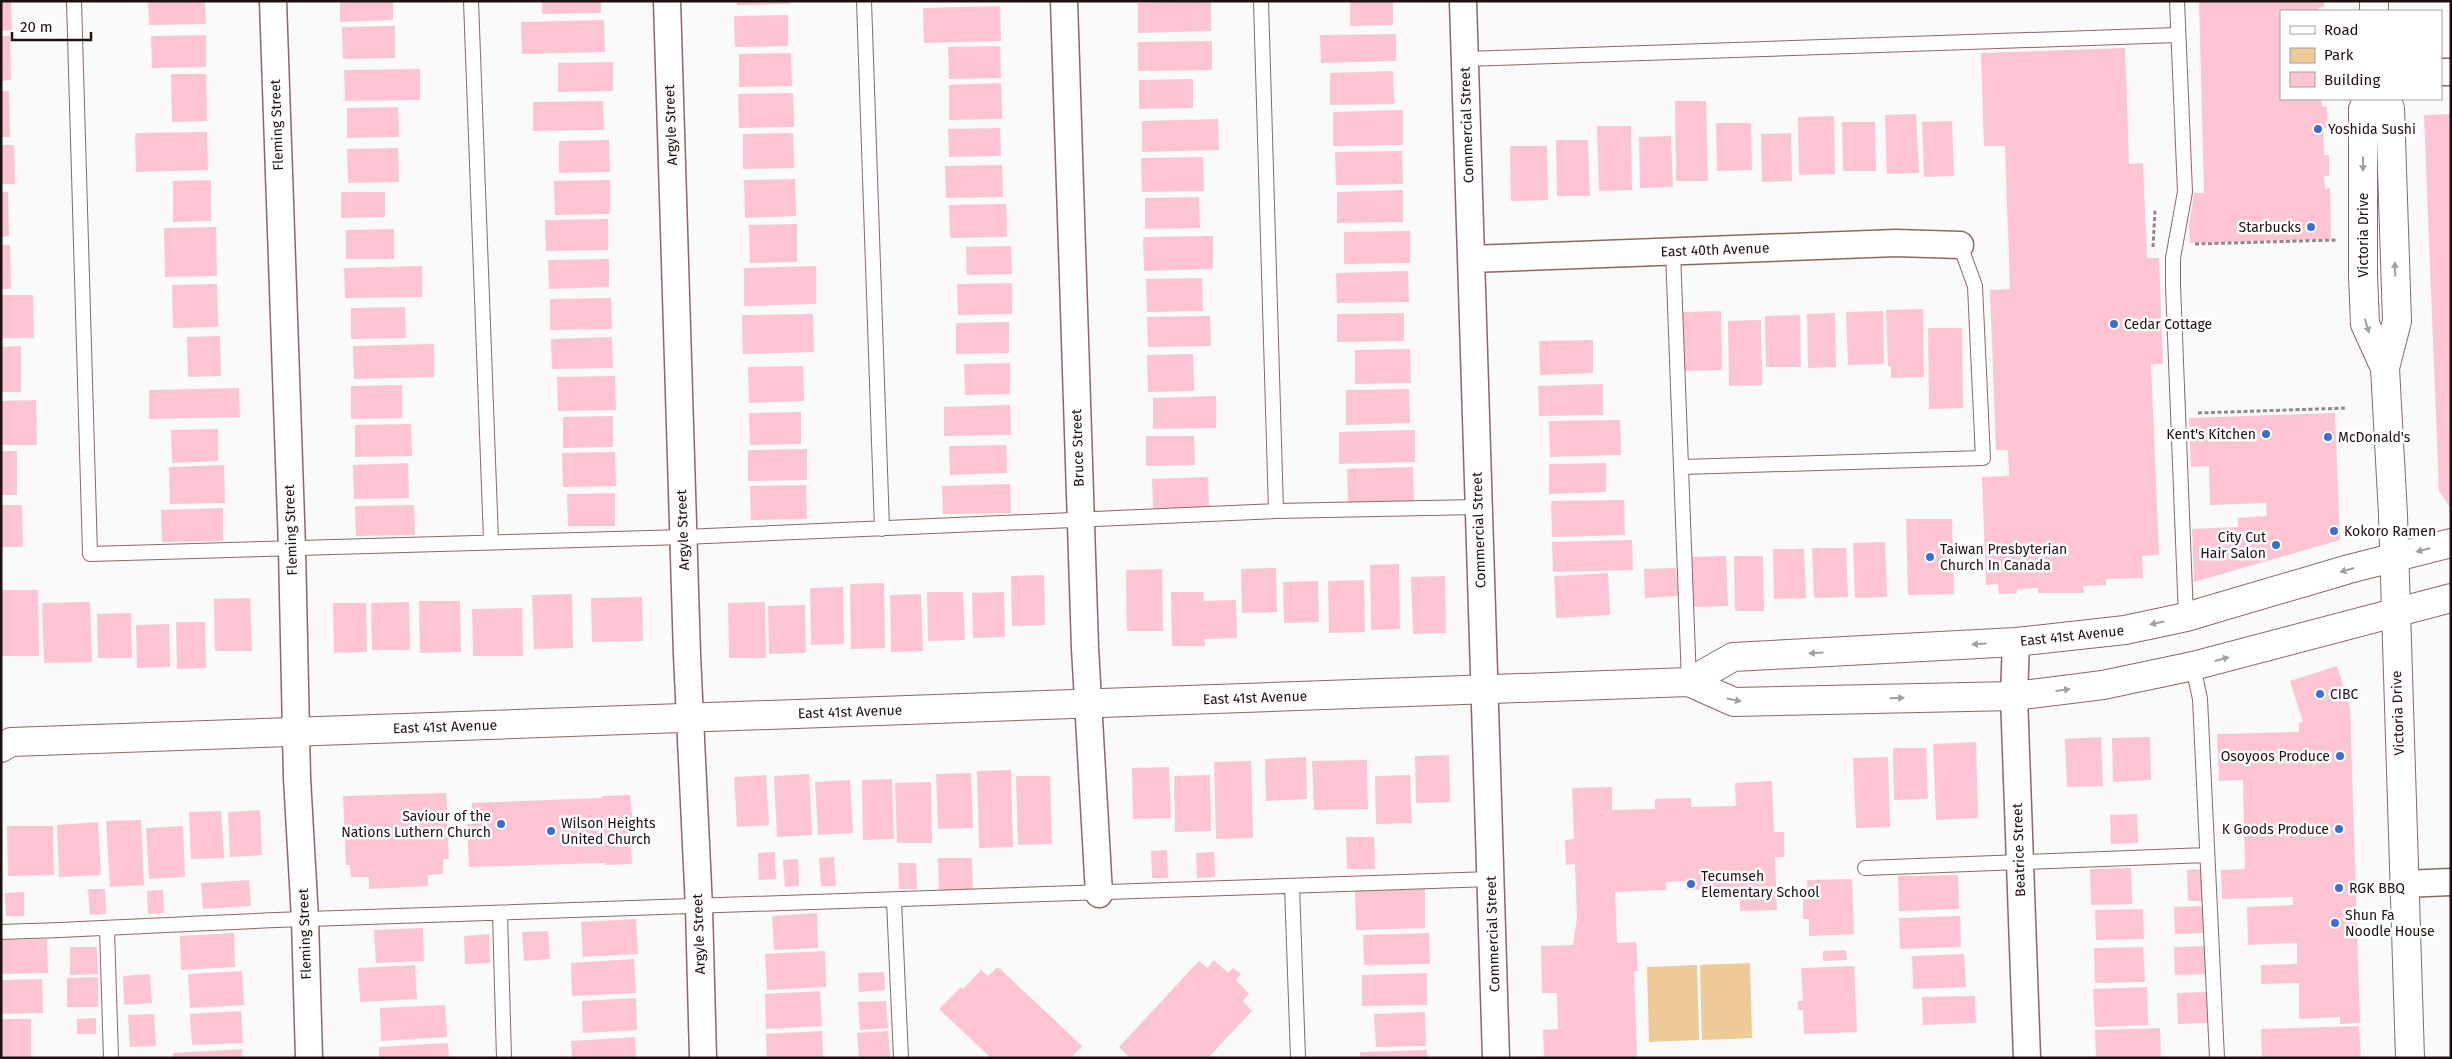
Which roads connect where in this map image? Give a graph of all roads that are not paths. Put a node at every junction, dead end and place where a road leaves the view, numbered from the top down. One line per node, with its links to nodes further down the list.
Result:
1 (74, 1): 26 (lane)
2 (273, 1): 26 (street, Fleming Street)
3 (471, 1): 24 (lane)
4 (667, 1): 23 (street, Argyle Street)
5 (864, 1): 22 (lane)
6 (1064, 1): 21 (street, Bruce Street)
7 (1262, 1): 20 (lane)
8 (1463, 1): 11 (street, Commercial Street)
9 (2177, 1): 10 (lane)
10 (2177, 35): 11 (lane); 30 (lane)
11 (1465, 59): 16 (street, Commercial Street)
12 (2368, 100): 17 (main road, Victoria Drive, one-way to 17)
13 (2385, 100): 17 (main road, Victoria Drive, one-way to 13)
14 (1960, 245): 15 (street, East 40th Avenue); 18 (lane)
15 (1673, 252): 16 (street, East 40th Avenue); 18 (lane)
16 (1471, 259): 19 (street, Commercial Street)
17 (2385, 368): 27 (main road, Victoria Drive)
18 (1683, 467): 33 (lane)
19 (1478, 507): 20 (lane); 34 (street, Commercial Street)
20 (1276, 511): 21 (lane)
21 (1080, 520): 22 (lane); 36 (street, Bruce Street)
22 (882, 529): 23 (lane)
23 (684, 537): 24 (lane); 37 (street, Argyle Street)
24 (492, 541): 26 (lane)
25 (2451, 543): 27 (main road, East 41st Avenue, one-way to 27)
26 (292, 548): 38 (street, Fleming Street)
27 (2394, 558): 29 (main road, Victoria Drive); 30 (main road, East 41st Avenue, one-way to 30)
28 (2451, 598): 29 (main road, East 41st Avenue)
29 (2395, 613): 32 (main road, East 41st Avenue, one-way to 29); 45 (main road, Victoria Drive)
30 (2186, 617): 31 (main road, East 41st Avenue, one-way to 31)
31 (2016, 642): 33 (main road, East 41st Avenue, one-way to 33); 35 (street, Beatrice Street)
32 (2193, 666): 35 (main road, East 41st Avenue, one-way to 32); 40 (lane)
33 (1689, 682): 34 (main road, East 41st Avenue); 35 (main road, East 41st Avenue, one-way to 35)
34 (1484, 689): 36 (main road, East 41st Avenue); 43 (street, Commercial Street)
35 (2014, 696): 41 (street, Beatrice Street)
36 (1088, 704): 37 (main road, East 41st Avenue); 47 (street, Bruce Street)
37 (690, 717): 38 (main road, East 41st Avenue); 49 (street, Argyle Street)
38 (295, 732): 39 (main road, East 41st Avenue); 51 (street, Fleming Street)
39 (5, 742)
40 (2207, 855): 41 (lane); 62 (lane)
41 (2019, 862): 42 (lane); 61 (street, Beatrice Street)
42 (1865, 868)
43 (1491, 879): 46 (lane); 60 (street, Commercial Street)
44 (2451, 882): 45 (street)
45 (2404, 884): 63 (main road, Victoria Drive)
46 (1292, 886): 47 (lane); 59 (lane)
47 (1099, 894): 48 (lane)
48 (894, 901): 49 (lane); 58 (lane)
49 (699, 908): 50 (lane); 57 (street, Argyle Street)
50 (500, 914): 51 (lane); 56 (lane)
51 (305, 919): 52 (lane); 55 (street, Fleming Street)
52 (107, 929): 53 (lane); 54 (lane)
53 (1, 932)
54 (111, 1058)
55 (309, 1058)
56 (504, 1058)
57 (703, 1058)
58 (901, 1058)
59 (1298, 1058)
60 (1496, 1058)
61 (2026, 1058)
62 (2216, 1058)
63 (2410, 1058)

